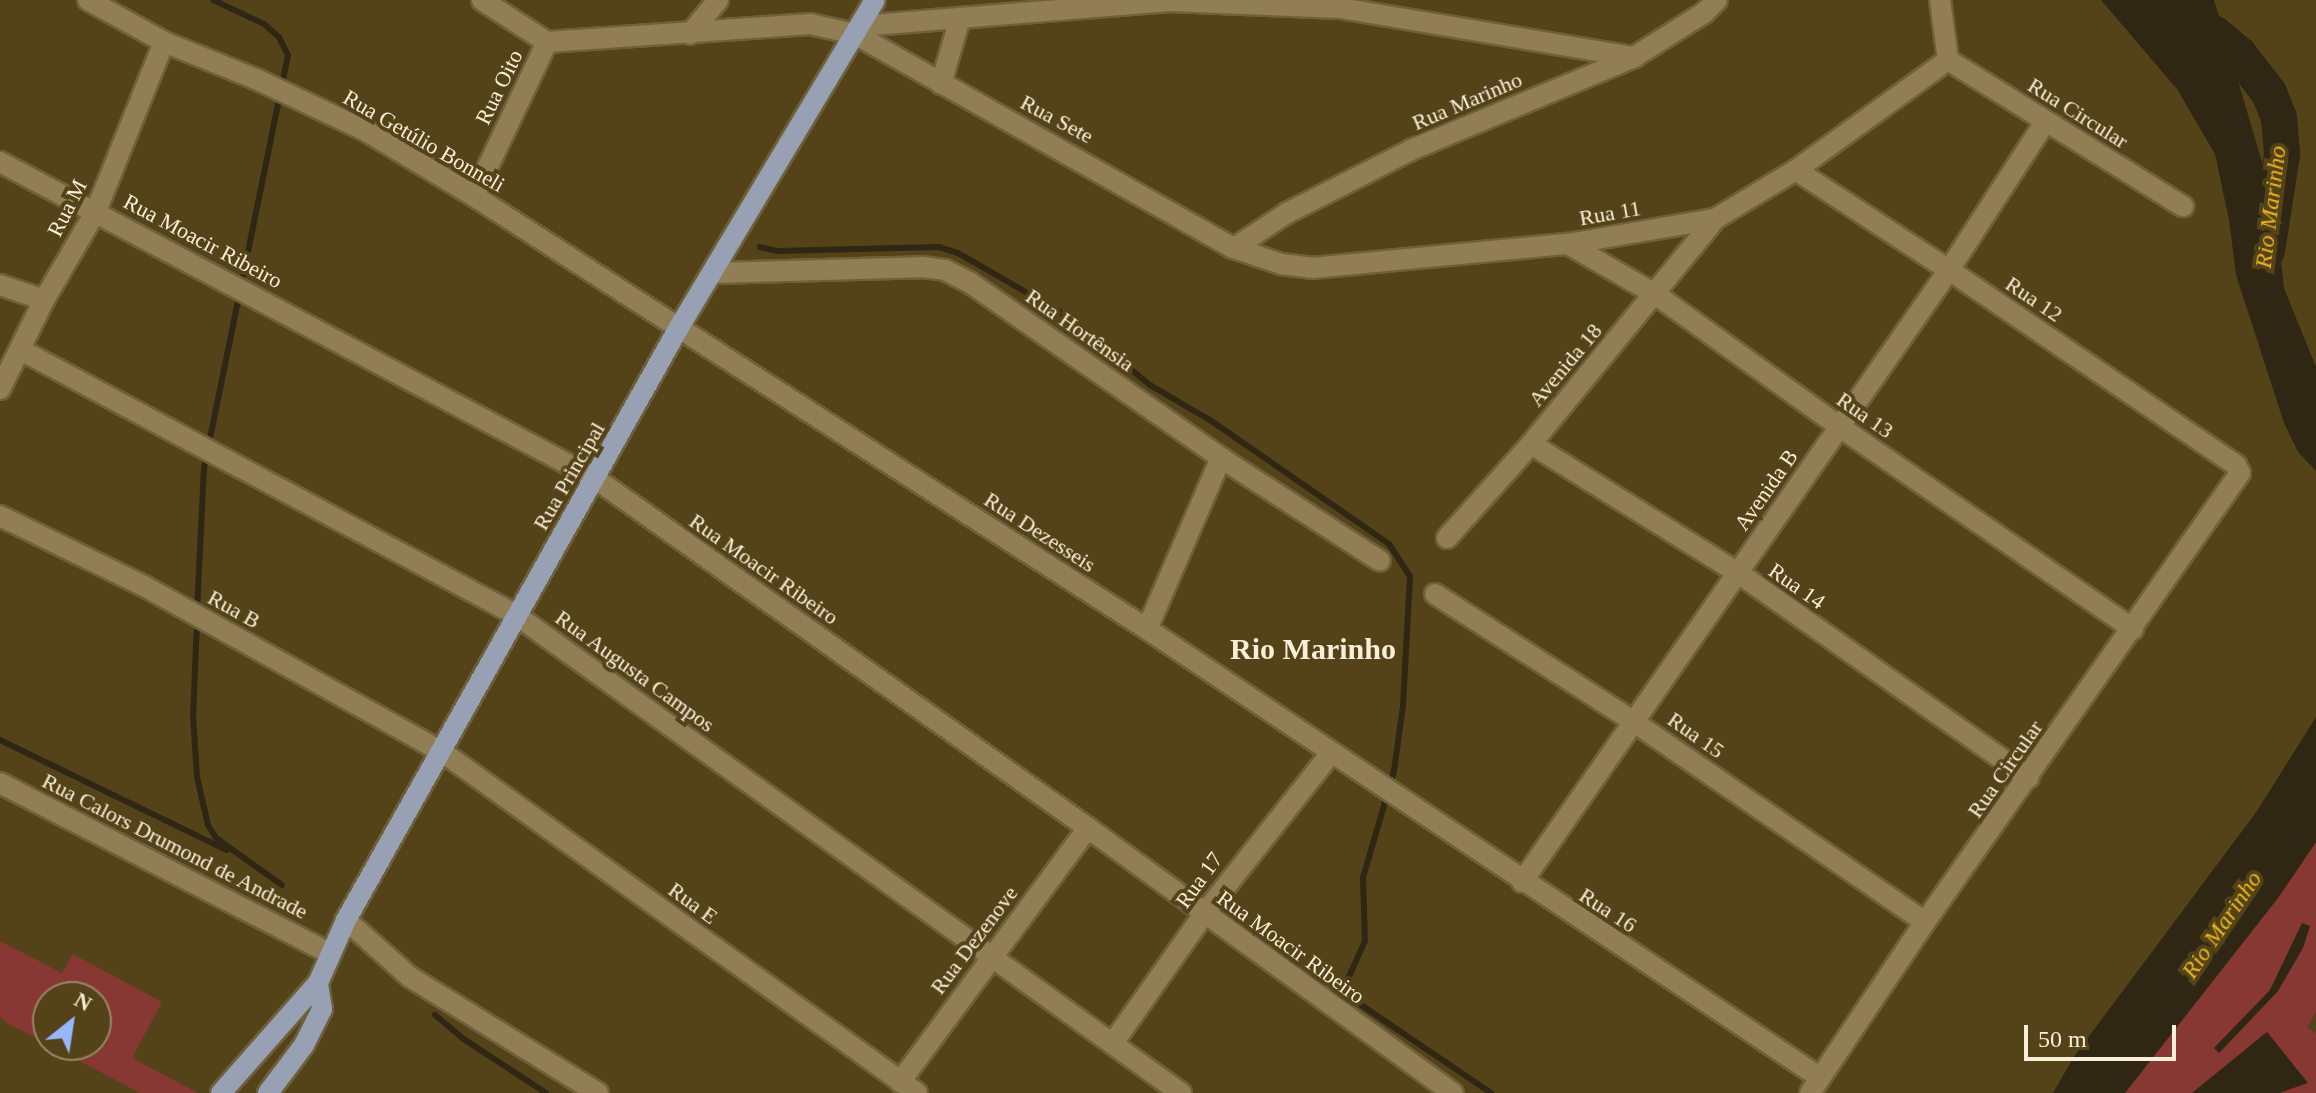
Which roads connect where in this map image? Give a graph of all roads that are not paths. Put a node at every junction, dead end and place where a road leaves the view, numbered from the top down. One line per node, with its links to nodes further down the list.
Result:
1 (88, 0): 11 (street, Rua Getúlio Bonneli)
2 (718, 0): 10 (street)
3 (875, 0): 9 (main road, Rua Principal)
4 (1170, 0): 8 (street); 13 (street)
5 (1940, 0): 14 (street)
6 (492, 2): 12 (street)
7 (1709, 4): 13 (street, Rua Marinho)
8 (960, 18): 9 (street); 15 (street)
9 (858, 30): 10 (street); 15 (street, Rua Sete); 26 (main road, Rua Principal)
10 (690, 34): 12 (street)
11 (164, 42): 19 (street, Rua Getúlio Bonneli); 21 (street, Rua M)
12 (547, 42): 19 (street, Rua Oito)
13 (1634, 57): 24 (street, Rua Marinho)
14 (1948, 60): 16 (street, Rua Circular); 18 (street, Rua 11)
15 (941, 84): 24 (street, Rua Sete)
16 (2045, 122): 20 (street, Rua Circular); 25 (street, Avenida B)
17 (0, 162): 21 (street, Rua Moacir Ribeiro)
18 (1796, 170): 22 (street, Rua 11); 25 (street, Rua 12)
19 (474, 196): 30 (street, Rua Getúlio Bonneli)
20 (2183, 206)
21 (96, 211): 29 (street, Rua M); 37 (street, Rua Moacir Ribeiro)
22 (1715, 219): 23 (street, Rua 11); 28 (street, Avenida 18)
23 (1568, 244): 24 (street, Rua 11); 28 (street, Rua 13)
24 (1234, 248)
25 (1949, 270): 33 (street, Avenida B); 36 (street, Rua 12)
26 (713, 273): 30 (main road, Rua Principal); 35 (street, Rua Hortênsia)
27 (0, 285): 29 (street)
28 (1655, 294): 33 (street, Rua 13); 34 (street, Avenida 18)
29 (44, 300): 31 (street, Rua M)
30 (678, 329): 37 (main road, Rua Principal); 44 (street, Rua Dezesseis)
31 (21, 350): 32 (street, Rua M); 43 (street, Rua Augusta Campos)
32 (0, 389)
33 (1840, 427): 41 (street, Avenida B); 45 (street, Rua 13)
34 (1531, 444): 39 (street, Avenida 18); 41 (street, Rua 14)
35 (1221, 458): 40 (street, Rua Hortênsia); 44 (street)
36 (2240, 473): 45 (street, Rua Circular)
37 (596, 479): 43 (main road, Rua Principal); 52 (street, Rua Moacir Ribeiro)
38 (0, 516): 47 (street, Rua B)
39 (1447, 538)
40 (1380, 561)
41 (1737, 572): 46 (street, Avenida B); 49 (street, Rua 14)
42 (1435, 594): 46 (street, Rua 15)
43 (516, 615): 47 (main road, Rua Principal); 57 (street, Rua Augusta Campos)
44 (1147, 629): 48 (street, Rua Dezesseis)
45 (2133, 629): 49 (street, Rua Circular)
46 (1634, 722): 53 (street, Avenida B); 55 (street, Rua 15)
47 (441, 751): 56 (main road, Rua Principal); 61 (street, Rua E)
48 (1332, 752): 50 (street, Rua Dezesseis); 54 (street, Rua 17)
49 (2029, 778): 55 (street, Rua Circular)
50 (1375, 779): 53 (street, Rua 16)
51 (0, 783): 56 (street, Rua Calors Drumond de Andrade)
52 (1088, 828): 54 (street, Rua Moacir Ribeiro); 57 (street, Rua Dezenove)
53 (1522, 882): 60 (street, Rua 16)
54 (1204, 914): 59 (street, Rua 17); 66 (street, Rua Moacir Ribeiro)
55 (1925, 922): 60 (street, Rua Circular)
56 (337, 937): 58 (main road, Rua Principal); 64 (street, Rua Calors Drumond de Andrade)
57 (992, 955): 59 (street, Rua Augusta Campos); 61 (street, Rua Dezenove)
58 (318, 983): 62 (main road, Rua Principal); 63 (main road, Rua Principal)
59 (1113, 1043): 65 (street, Rua Augusta Campos)
60 (1814, 1085)
61 (908, 1087)
62 (221, 1093)
63 (268, 1093)
64 (598, 1093)
65 (1181, 1093)
66 (1453, 1093)

